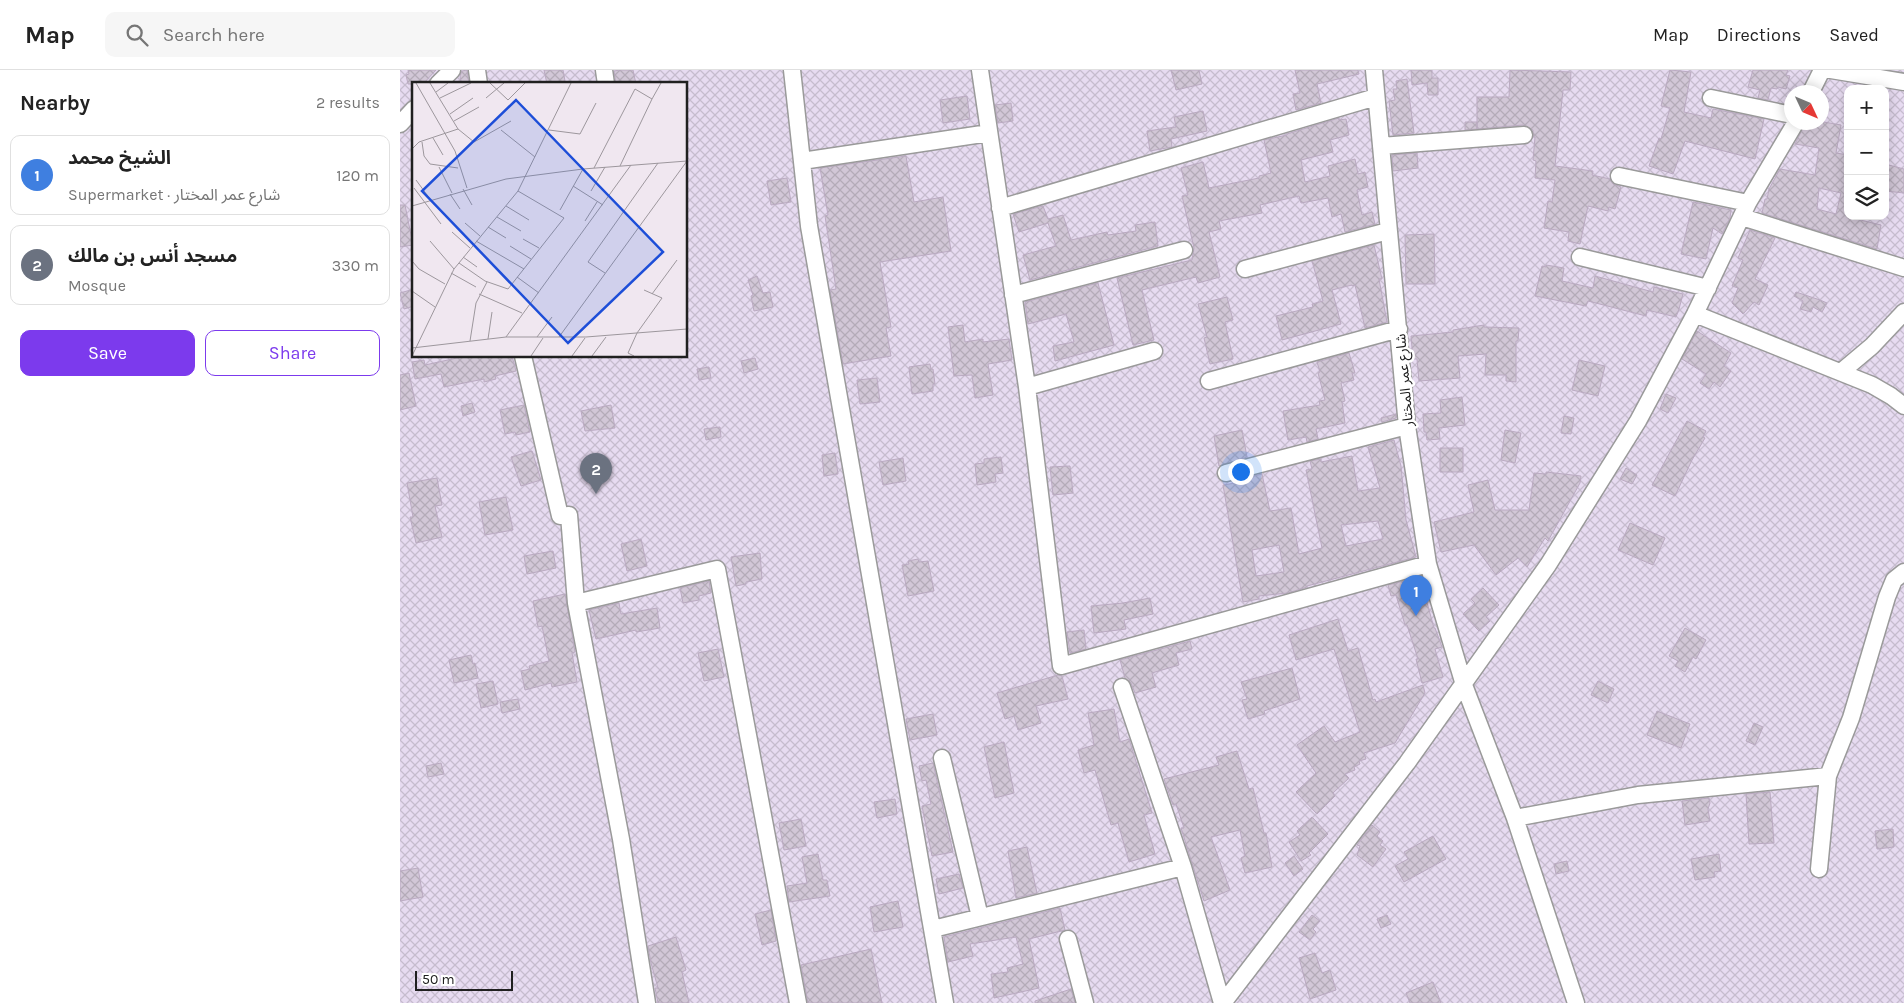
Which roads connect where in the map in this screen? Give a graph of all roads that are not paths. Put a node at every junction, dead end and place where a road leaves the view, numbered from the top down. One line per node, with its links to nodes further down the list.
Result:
1 (452, 70): 7 (street)
2 (792, 70): 19 (street)
3 (980, 70): 16 (street)
4 (1374, 70): 10 (street, شارع عمر المختار)
5 (1822, 70): 9 (street)
6 (1831, 70): 8 (street)
7 (440, 82)
8 (1904, 82)
9 (1814, 85)
10 (1376, 97): 18 (street, شارع عمر المختار); 21 (street)
11 (1710, 98): 13 (street)
12 (412, 111): 14 (street)
13 (1784, 113)
14 (400, 124)
15 (1791, 130): 22 (street)
16 (989, 133): 19 (street); 21 (street)
17 (1524, 135): 18 (street)
18 (1381, 146): 23 (street, شارع عمر المختار)
19 (802, 162): 52 (street)
20 (1619, 176): 22 (street)
21 (1000, 208): 29 (street)
22 (1745, 210): 26 (street); 28 (street)
23 (1388, 231): 27 (street); 32 (street, شارع عمر المختار)
24 (1184, 250): 29 (street)
25 (1580, 257): 28 (street)
26 (1904, 268)
27 (1245, 269)
28 (1708, 288): 31 (street)
29 (1013, 295): 37 (street)
30 (1904, 312): 35 (street)
31 (1695, 314): 35 (street); 44 (street)
32 (1399, 329): 36 (street); 39 (street, شارع عمر المختار)
33 (1154, 351): 37 (street)
34 (523, 358): 43 (street)
35 (1841, 372): 38 (street)
36 (1209, 381)
37 (1027, 387): 41 (street)
38 (1904, 406)
39 (1408, 426): 40 (street); 41 (street, شارع عمر المختار)
40 (1226, 473)
41 (1428, 564): 44 (street, شارع عمر المختار)
42 (1904, 572): 47 (street)
43 (576, 603): 54 (street); 55 (street)
44 (1464, 685): 48 (street, شارع عمر المختار); 58 (street)
45 (1122, 687): 49 (street)
46 (942, 758): 51 (street)
47 (1828, 776): 48 (street); 50 (street)
48 (1515, 818): 59 (street, شارع عمر المختار)
49 (1183, 867): 51 (street); 58 (street)
50 (1819, 869)
51 (980, 917): 52 (street)
52 (933, 928): 56 (street)
53 (1068, 939): 57 (street)
54 (647, 1003)
55 (798, 1003)
56 (945, 1003)
57 (1085, 1003)
58 (1222, 1003)
59 (1576, 1003)

